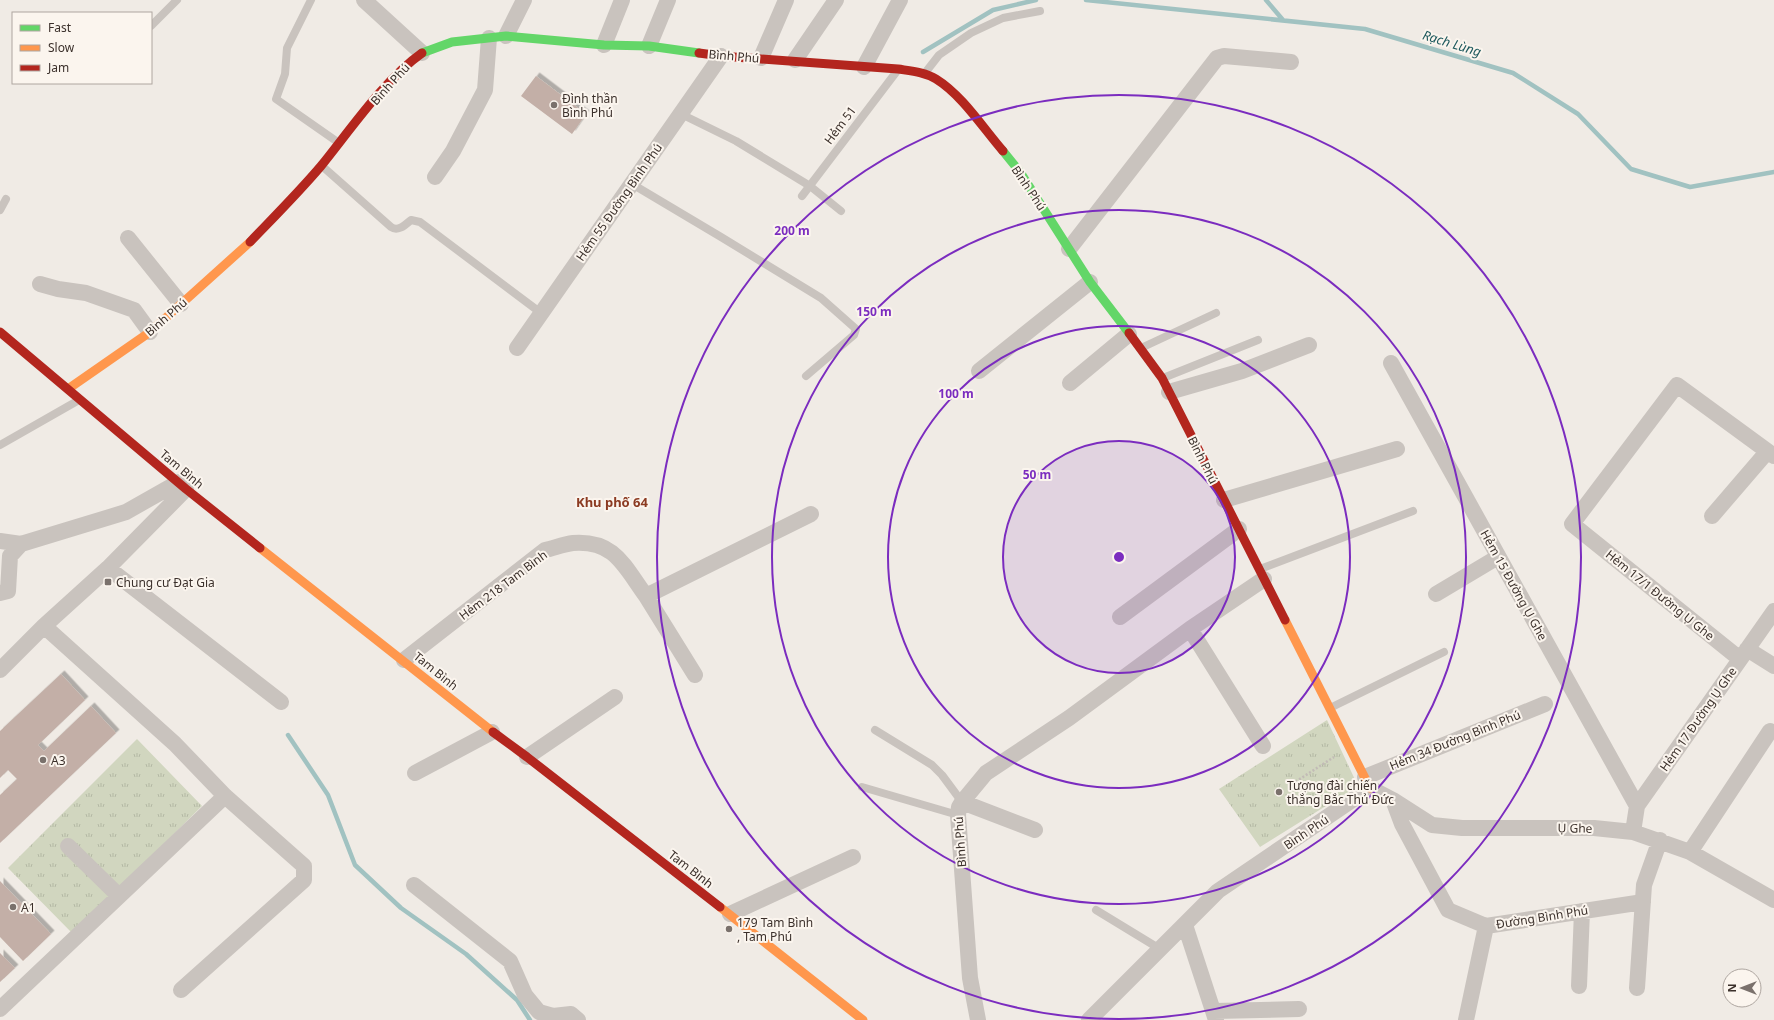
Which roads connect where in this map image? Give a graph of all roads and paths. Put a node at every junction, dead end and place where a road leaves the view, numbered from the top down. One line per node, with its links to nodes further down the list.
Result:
1 (177, 0): 11 (lane)
2 (311, 0): 25 (lane)
3 (364, 0): 16 (street)
4 (524, 0): 12 (street)
5 (622, 0): 14 (street)
6 (668, 0): 15 (street)
7 (786, 0): 18 (street)
8 (836, 0): 19 (street)
9 (900, 0): 21 (street)
10 (1040, 11): 23 (lane)
11 (152, 25)
12 (506, 36): 13 (street, Bình Phú); 14 (street, Bình Phú)
13 (489, 38): 16 (street, Bình Phú); 27 (street)
14 (604, 45): 15 (street, Bình Phú)
15 (649, 46): 17 (street, Bình Phú)
16 (422, 53): 25 (street, Bình Phú)
17 (722, 56): 18 (street, Bình Phú); 24 (street, Hẻm 55 Đường Bình Phú)
18 (761, 58): 19 (street, Bình Phú)
19 (795, 60): 21 (street, Bình Phú)
20 (1290, 62): 35 (street)
21 (864, 67): 22 (street, Bình Phú)
22 (898, 69): 23 (street, Bình Phú); 29 (lane, Hẻm 51)
23 (924, 74): 35 (street, Bình Phú)
24 (681, 114): 28 (street, Hẻm 55 Đường Bình Phú); 29 (lane)
25 (339, 143): 26 (street, Bình Phú)
26 (321, 165): 38 (street, Bình Phú); 39 (lane)
27 (435, 177)
28 (632, 184): 39 (street, Hẻm 55 Đường Bình Phú); 50 (lane)
29 (810, 186): 30 (lane, Hẻm 51); 33 (lane)
30 (802, 196)
31 (6, 199): 32 (lane)
32 (0, 210)
33 (841, 211)
34 (128, 238): 38 (street)
35 (1069, 249): 36 (street, Bình Phú)
36 (1090, 282): 43 (street, Bình Phú); 49 (street)
37 (40, 284): 42 (street)
38 (181, 304): 42 (street, Bình Phú)
39 (541, 313): 46 (street, Hẻm 55 Đường Bình Phú)
40 (1216, 313): 47 (lane)
41 (0, 332): 53 (street, Tam Bình)
42 (150, 332): 53 (street, Bình Phú)
43 (1129, 334): 47 (street, Bình Phú); 52 (street)
44 (1258, 340): 51 (lane)
45 (1309, 345): 54 (street)
46 (517, 348)
47 (1140, 348): 51 (street, Bình Phú)
48 (1390, 363): 67 (street, Hẻm 15 Đường Ụ Ghe)
49 (978, 371)
50 (806, 376)
51 (1162, 378): 54 (street, Bình Phú)
52 (1070, 383)
53 (68, 389): 55 (street, Tam Bình)
54 (1169, 392): 60 (street, Bình Phú)
55 (80, 399): 56 (lane); 59 (street, Tam Bình)
56 (0, 444)
57 (1397, 449): 60 (street)
58 (1770, 454): 63 (street); 78 (street, Hẻm 17/1 Đường Ụ Ghe)
59 (183, 485): 66 (street); 68 (street); 79 (street, Tam Bình)
60 (1224, 500): 64 (street, Bình Phú)
61 (1413, 511): 69 (lane)
62 (812, 514): 72 (street)
63 (1712, 516)
64 (1239, 529): 69 (street, Bình Phú); 74 (street)
65 (0, 541): 66 (street)
66 (22, 544): 70 (street)
67 (1498, 557): 71 (street); 99 (street, Hẻm 15 Đường Ụ Ghe)
68 (108, 568): 75 (street); 84 (street)
69 (1262, 574): 76 (street, Bình Phú); 86 (street, Bình Phú)
70 (0, 594)
71 (1436, 594)
72 (646, 596): 79 (street, Hẻm 218 Tam Bình); 82 (street, Hẻm 218 Tam Bình)
73 (1774, 611): 78 (street, Hẻm 17 Đường Ụ Ghe)
74 (1120, 617)
75 (44, 626): 81 (street); 97 (street)
76 (1190, 629): 90 (street); 100 (street, Bình Phú)
77 (1444, 652): 86 (lane)
78 (1744, 654): 80 (street, Hẻm 17/1 Đường Ụ Ghe); 99 (street, Hẻm 17 Đường Ụ Ghe)
79 (404, 660): 89 (street, Tam Bình)
80 (1774, 666)
81 (0, 670)
82 (695, 675)
83 (615, 697): 92 (street)
84 (281, 702)
85 (1545, 704): 94 (street, Hẻm 34 Đường Bình Phú)
86 (1330, 708): 91 (street, Bình Phú)
87 (875, 730): 100 (lane)
88 (1770, 731): 105 (street)
89 (492, 732): 92 (street, Tam Bình); 93 (street)
90 (1263, 746)
91 (1350, 747): 94 (street, Bình Phú); 95 (path)
92 (527, 757): 113 (street, Tam Bình)
93 (415, 773)
94 (1367, 782): 98 (street, Ụ Ghe); 114 (street, Bình Phú)
95 (1289, 786)
96 (862, 788): 100 (lane)
97 (225, 796): 108 (street); 119 (street)
98 (1393, 800): 102 (street, Ụ Ghe); 115 (street, Đường Bình Phú)
99 (1637, 806): 102 (street, Hẻm 17 Đường Ụ Ghe)
100 (960, 809): 101 (street); 125 (street, Bình Phú)
101 (1034, 830)
102 (1633, 832): 103 (street, Ụ Ghe)
103 (1660, 840): 105 (street, Ụ Ghe); 110 (street)
104 (68, 846): 108 (street)
105 (1690, 852): 109 (street, Ụ Ghe)
106 (853, 858): 113 (street)
107 (414, 885): 123 (street)
108 (119, 896): 120 (street)
109 (1774, 900)
110 (1643, 902): 112 (street, Đường Bình Phú); 118 (street)
111 (1096, 910): 116 (lane)
112 (1582, 911): 115 (street, Đường Bình Phú); 117 (street)
113 (730, 914): 124 (street, Tam Bình)
114 (1185, 925): 116 (street, Bình Phú); 122 (street)
115 (1486, 926): 127 (street)
116 (1160, 949): 126 (street, Bình Phú)
117 (1579, 986)
118 (1637, 988)
119 (181, 990)
120 (0, 1009)
121 (1299, 1009): 122 (street)
122 (1215, 1015)
123 (578, 1020)
124 (863, 1020)
125 (978, 1020)
126 (1089, 1020)
127 (1466, 1020)

